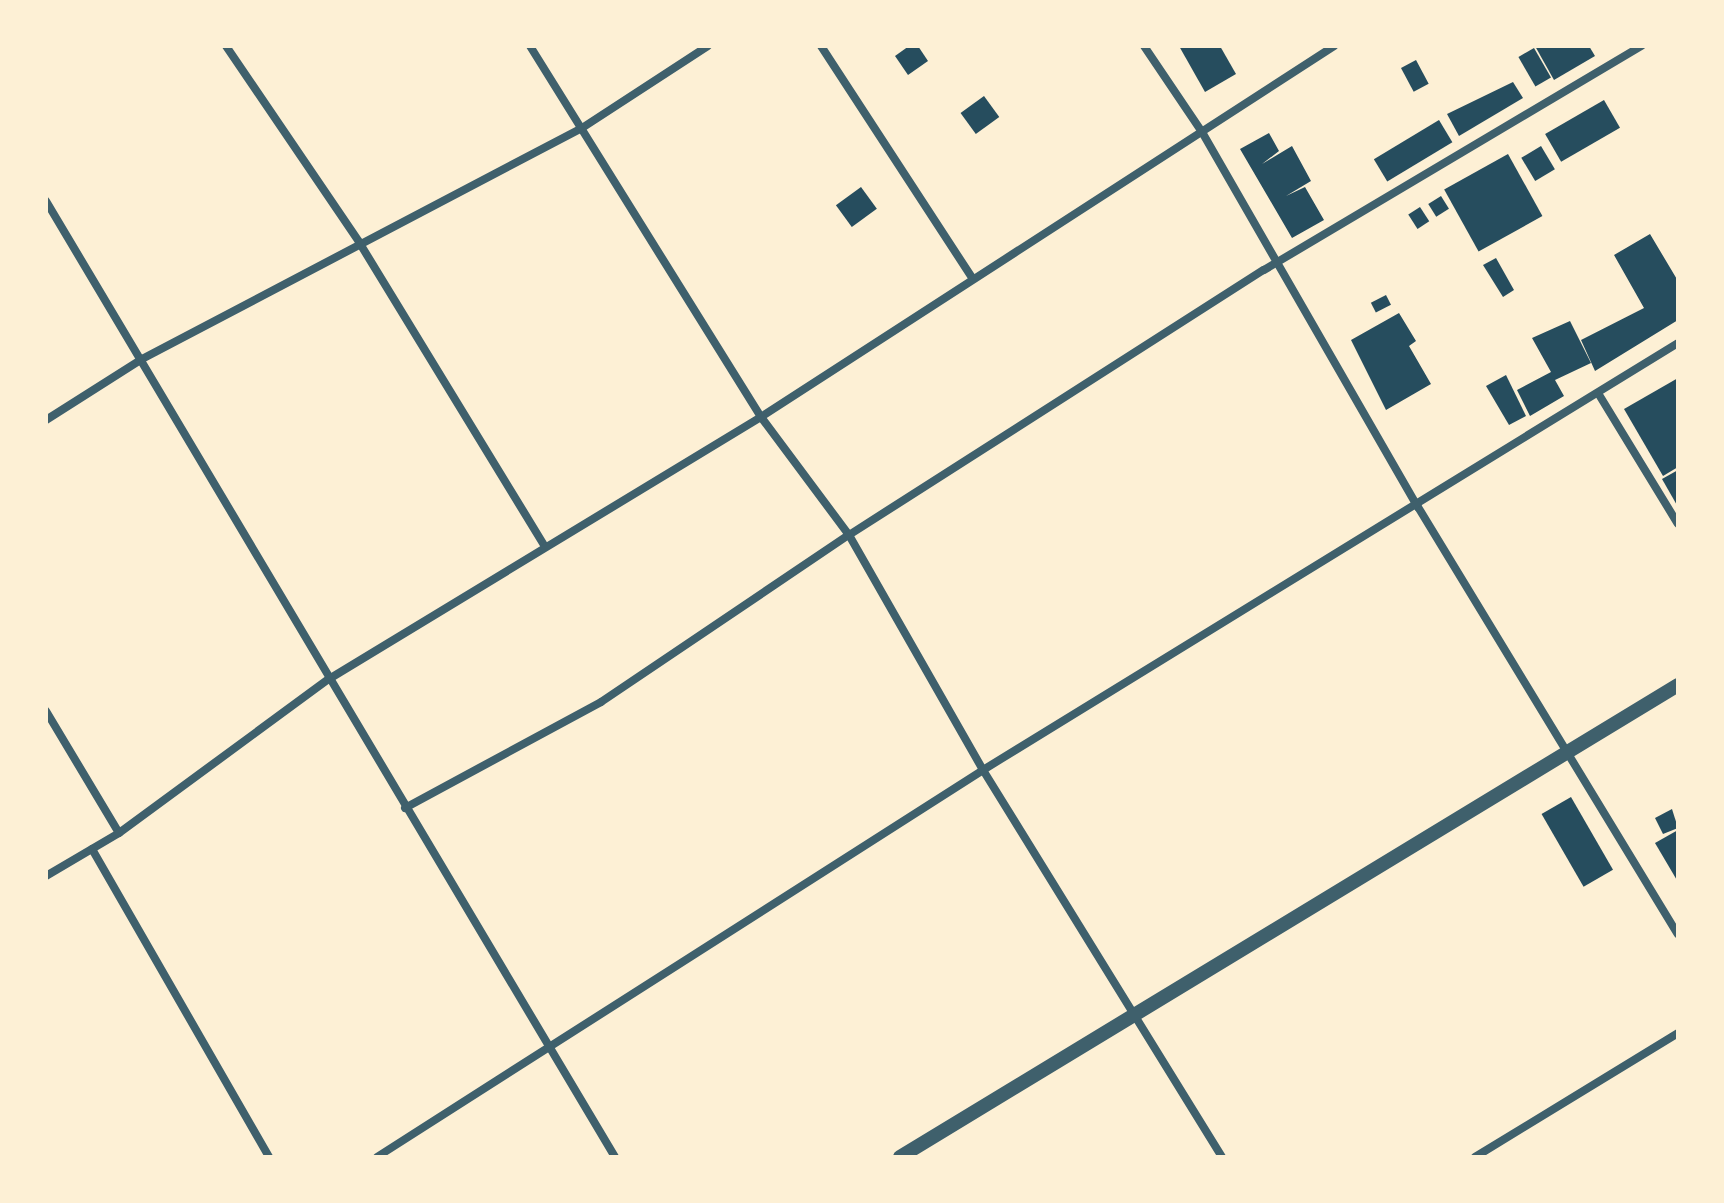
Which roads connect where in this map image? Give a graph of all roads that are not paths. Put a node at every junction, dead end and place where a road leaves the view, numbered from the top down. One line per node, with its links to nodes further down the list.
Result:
1 (226, 46): 11 (street)
2 (530, 46): 8 (street)
3 (708, 46): 8 (street)
4 (821, 46): 13 (street)
5 (1144, 46): 9 (street)
6 (1334, 46): 9 (street)
7 (1641, 46): 12 (street)
8 (582, 128): 11 (street); 17 (street)
9 (1202, 132): 12 (street); 13 (street)
10 (46, 201): 15 (street)
11 (359, 242): 15 (street); 22 (street)
12 (1276, 263): 19 (street); 21 (street)
13 (972, 278): 17 (street)
14 (1678, 343): 16 (street)
15 (142, 359): 18 (street); 23 (street)
16 (1598, 393): 19 (street); 20 (street)
17 (761, 417): 21 (street); 22 (street)
18 (46, 420)
19 (1418, 507): 26 (street); 27 (street)
20 (1678, 524)
21 (849, 535): 27 (street); 28 (street)
22 (544, 545): 23 (street)
23 (329, 679): 28 (street); 29 (street)
24 (1678, 685): 26 (street)
25 (46, 711): 29 (street)
26 (1570, 750): 32 (street); 33 (street)
27 (983, 770): 33 (street); 35 (street)
28 (405, 808): 35 (street)
29 (119, 833): 30 (street)
30 (92, 849): 31 (street); 36 (street)
31 (46, 876)
32 (1678, 934)
33 (1134, 1013): 39 (street); 40 (street)
34 (1678, 1033): 41 (street)
35 (547, 1047): 37 (street); 38 (street)
36 (269, 1157)
37 (377, 1157)
38 (615, 1157)
39 (900, 1157)
40 (1222, 1157)
41 (1475, 1157)

